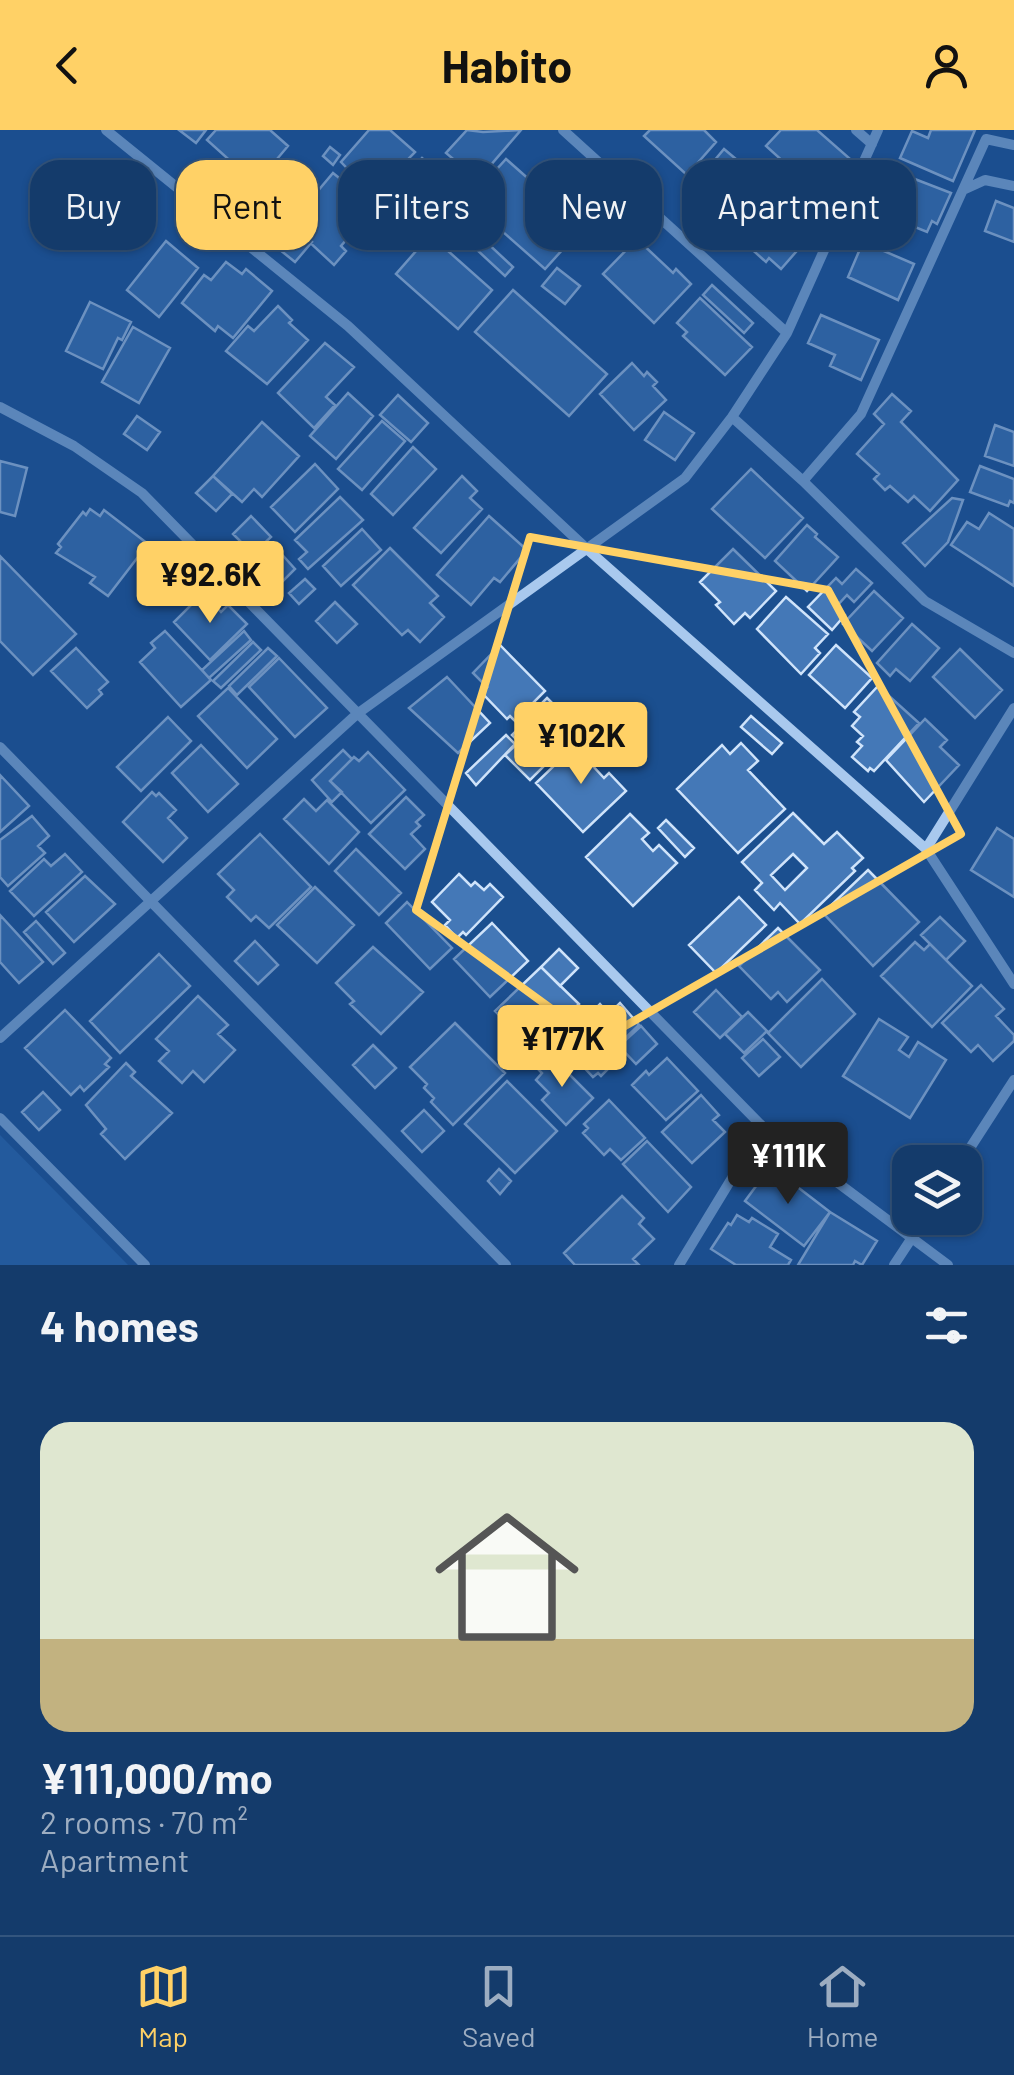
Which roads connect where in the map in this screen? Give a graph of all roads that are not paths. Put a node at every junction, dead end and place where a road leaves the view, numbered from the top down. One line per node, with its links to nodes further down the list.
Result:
1 (106, 130): 13 (street)
2 (563, 130): 9 (street)
3 (856, 130): 5 (street)
4 (878, 130): 5 (street)
5 (872, 144): 9 (street)
6 (1014, 145): 8 (street)
7 (1014, 186): 8 (street)
8 (962, 190): 12 (street)
9 (788, 333): 11 (street)
10 (0, 407): 16 (street)
11 (732, 417): 12 (street); 13 (street)
12 (803, 481): 14 (street)
13 (587, 549): 16 (street); 18 (street)
14 (1014, 654)
15 (1014, 708): 18 (street)
16 (357, 714): 19 (street); 24 (street)
17 (0, 747): 19 (street)
18 (926, 849): 20 (street)
19 (152, 902): 21 (street); 29 (street)
20 (1014, 984)
21 (0, 1038)
22 (1014, 1080): 25 (street)
23 (0, 1118): 28 (street)
24 (763, 1128): 27 (street); 30 (street)
25 (972, 1145)
26 (914, 1235): 27 (street)
27 (912, 1238): 31 (street); 32 (street)
28 (145, 1265)
29 (506, 1265)
30 (680, 1265)
31 (894, 1265)
32 (948, 1265)

